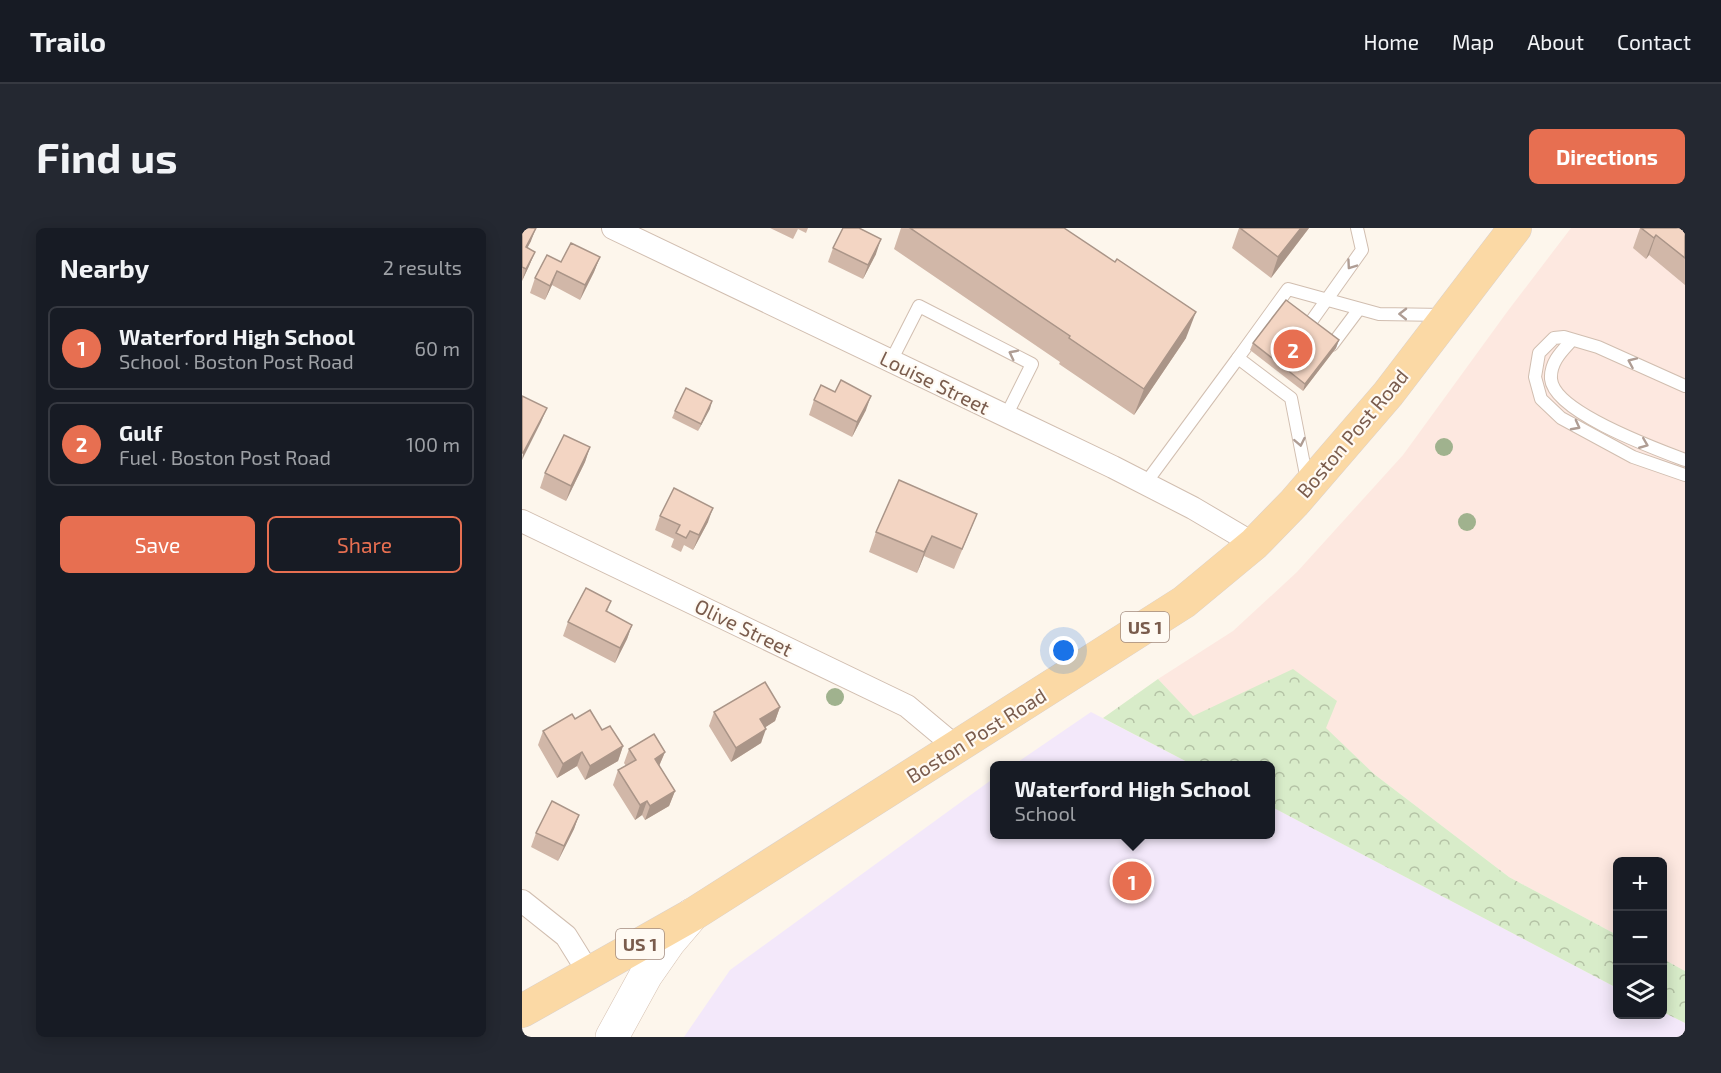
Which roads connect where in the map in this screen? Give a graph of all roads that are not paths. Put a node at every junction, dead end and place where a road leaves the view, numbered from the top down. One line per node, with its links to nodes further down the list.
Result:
1 (613, 228): 11 (street, Louise Street)
2 (1357, 228): 4 (lane, one-way to 4)
3 (1506, 231): 6 (main road, Boston Post Road / US 1)
4 (1328, 300): 5 (lane); 7 (lane); 10 (lane)
5 (1359, 309): 6 (lane, one-way to 5); 9 (lane)
6 (1448, 315): 17 (main road, Boston Post Road / US 1)
7 (1308, 326)
8 (1572, 340): 12 (lane, one-way to 8); 14 (lane, one-way to 14); 15 (lane, one-way to 15)
9 (1332, 345)
10 (1238, 358): 16 (lane); 17 (lane, one-way to 17)
11 (891, 361): 13 (street, Louise Street); 13 (lane, one-way to 11)
12 (1685, 386)
13 (1006, 416): 16 (street, Louise Street)
14 (1685, 460)
15 (1685, 476)
16 (1145, 484): 19 (street, Louise Street)
17 (1309, 486): 19 (main road, Boston Post Road / US 1)
18 (522, 521): 20 (street, Olive Street)
19 (1254, 544): 20 (main road, Boston Post Road / US 1)
20 (956, 747): 22 (main road, Boston Post Road / US 1)
21 (522, 901): 23 (street)
22 (692, 915): 23 (main road, Boston Post Road / US 1); 25 (main road)
23 (589, 973): 24 (main road, Boston Post Road / US 1)
24 (522, 1011)
25 (612, 1037)

